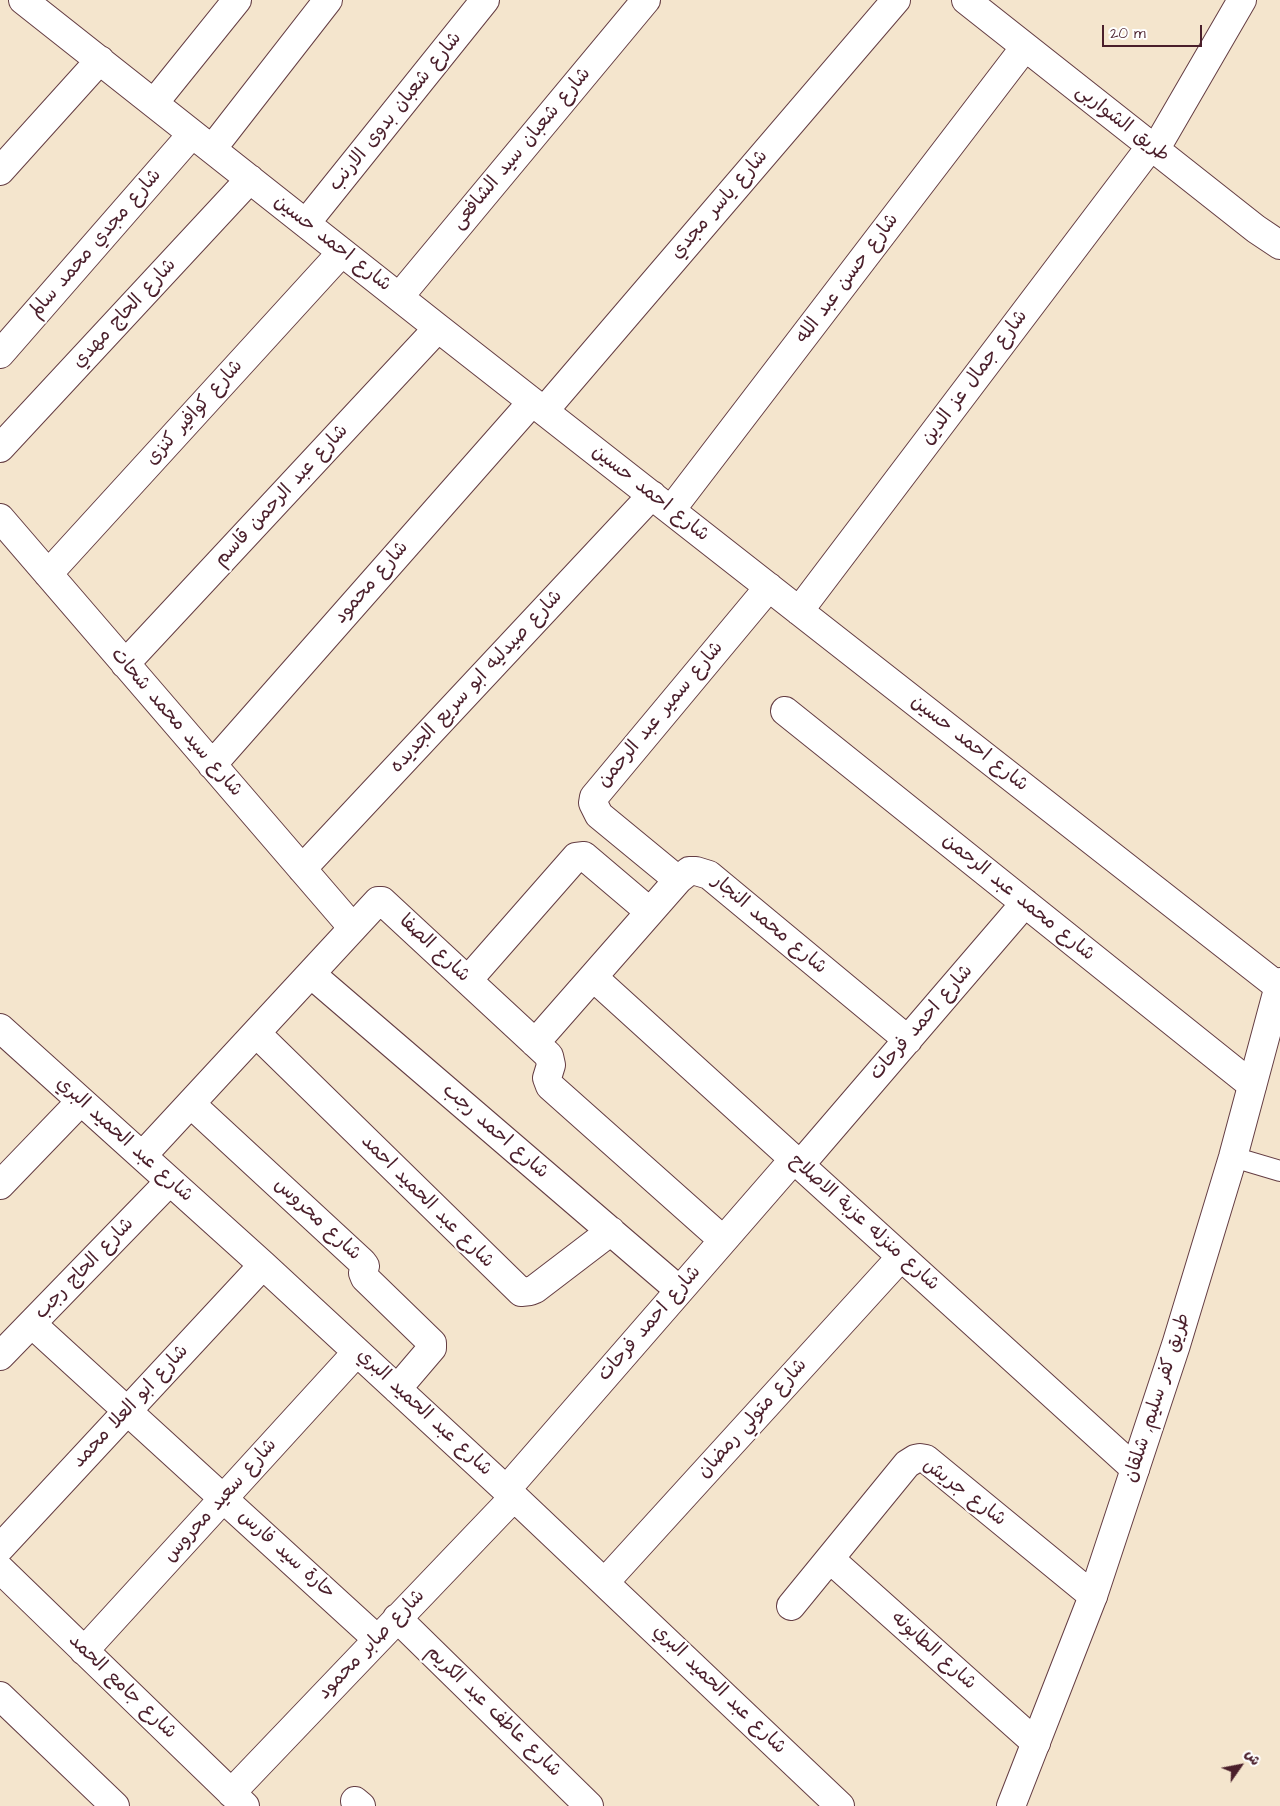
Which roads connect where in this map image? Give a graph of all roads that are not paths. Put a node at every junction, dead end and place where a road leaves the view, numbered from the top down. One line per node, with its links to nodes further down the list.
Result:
1 (237, 0): 11 (street)
2 (328, 0): 12 (street, شارع مجدي محمد سالم)
3 (485, 0): 16 (street, شارع شعبان بدوى الارنب)
4 (646, 0): 19 (street, شارع شعبان سيد الشافعى)
5 (896, 0): 22 (street, شارع ياسر مجدي)
6 (966, 0): 9 (street, طريق الشواربى)
7 (1242, 0): 13 (street, شارع جمال عز الدين)
8 (26, 1): 10 (street, شارع احمد حسين)
9 (1025, 47): 13 (street, طريق الشواربى); 24 (street, شارع حسن عبد الله)
10 (100, 60): 11 (street, شارع احمد حسين); 14 (street)
11 (154, 103): 12 (street, شارع احمد حسين)
12 (202, 142): 15 (street, شارع احمد حسين); 21 (street, شارع مجدي محمد سالم)
13 (1153, 148): 17 (street, طريق الشواربى); 28 (street, شارع جمال عز الدين)
14 (0, 171)
15 (250, 179): 16 (street, شارع احمد حسين); 23 (street, شارع الحاج مهدي)
16 (306, 223): 18 (street, شارع احمد حسين)
17 (1280, 245)
18 (342, 252): 19 (street, شارع احمد حسين); 26 (street, شارع كوافير كنزى)
19 (399, 297): 20 (street, شارع احمد حسين)
20 (438, 328): 22 (street, شارع احمد حسين); 29 (street, شارع عبد الرحمن قاسم)
21 (0, 354)
22 (538, 406): 24 (street, شارع احمد حسين); 31 (street, شارع محمود)
23 (0, 448)
24 (661, 503): 27 (street, شارع احمد حسين); 32 (street, شارع صيدليه ابو سريع الجديده)
25 (0, 518): 26 (street, شارع سيد محمد شحات)
26 (48, 574): 29 (street, شارع سيد محمد شحات)
27 (768, 587): 28 (street, شارع احمد حسين); 33 (street, شارع سمير عبد الرحمن)
28 (799, 611): 40 (street, شارع احمد حسين)
29 (125, 664): 31 (street, شارع سيد محمد شحات)
30 (785, 711): 34 (street, شارع محمد عبد الرحمن)
31 (212, 765): 32 (street, شارع سيد محمد شحات)
32 (302, 869): 36 (street, شارع سيد محمد شحات)
33 (678, 880): 35 (street, شارع محمد النجار); 43 (street, شارع محمد النجار)
34 (1025, 904): 43 (street, شارع احمد فرحات); 45 (street, شارع محمد عبد الرحمن)
35 (650, 912): 38 (street, شارع محمد النجار); 39 (street)
36 (353, 928): 37 (street, شارع الصفا); 39 (street, شارع الصفا)
37 (311, 974): 42 (street, شارع الصفا); 54 (street, شارع احمد رجب)
38 (593, 977): 44 (street, شارع محمد النجار); 50 (street, شارع منزله عزبة الاصلاح)
39 (468, 980): 44 (street, شارع الصفا)
40 (1279, 984): 45 (street, طريق كفر سليم, شلقان)
41 (0, 1028): 46 (street, شارع عبد الحميد البري)
42 (256, 1033): 47 (street, شارع الصفا); 54 (street, شارع عبد الحميد احمد)
43 (908, 1040): 50 (street, شارع احمد فرحات)
44 (536, 1043): 55 (street, شارع الصفا)
45 (1252, 1086): 49 (street, طريق كفر سليم, شلقان)
46 (81, 1101): 48 (street, شارع عبد الحميد البري); 53 (street)
47 (191, 1104): 48 (street, شارع الصفا); 62 (street, شارع محروس)
48 (142, 1156): 52 (street, شارع عبد الحميد البري)
49 (1233, 1157): 51 (lane); 64 (street, طريق كفر سليم, شلقان)
50 (797, 1162): 55 (street, شارع احمد فرحات); 56 (street, شارع منزله عزبة الاصلاح)
51 (1280, 1171)
52 (170, 1181): 57 (street, شارع عبد الحميد البري); 59 (street, شارع الحاج رجب)
53 (0, 1185)
54 (611, 1231): 58 (street, شارع احمد رجب)
55 (723, 1240): 58 (street, شارع احمد فرحات)
56 (901, 1257): 64 (street, شارع منزله عزبة الاصلاح); 70 (street, شارع متولي رمضان)
57 (263, 1265): 60 (street, شارع عبد الحميد البري); 63 (street, شارع ابو العلا محمد)
58 (680, 1290): 65 (street, شارع احمد فرحات)
59 (32, 1324): 61 (street, شارع الحاج رجب); 63 (street, حارة سيد فارس)
60 (357, 1352): 62 (street, شارع عبد الحميد البري); 66 (street, شارع سعيد محروس)
61 (0, 1356)
62 (397, 1389): 65 (street, شارع عبد الحميد البري)
63 (128, 1411): 66 (street, حارة سيد فارس); 67 (street, شارع ابو العلا محمد)
64 (1135, 1469): 71 (street, طريق كفر سليم, شلقان)
65 (510, 1493): 70 (street, شارع عبد الحميد البري); 73 (street, شارع صابر محمود)
66 (223, 1498): 74 (street, حارة سيد فارس); 75 (street, شارع سعيد محروس)
67 (0, 1548)
68 (830, 1559): 71 (street, شارع جريش); 72 (street, شارع جريش); 77 (street, شارع الطابونه)
69 (0, 1569): 75 (street, شارع جامع الحمد)
70 (605, 1582): 81 (street, شارع عبد الحميد البري)
71 (1093, 1596): 77 (street, طريق كفر سليم, شلقان)
72 (791, 1606)
73 (397, 1618): 74 (street, شارع صابر محمود); 80 (street, شارع عاطف عبد الكريم)
74 (378, 1639): 78 (street, شارع صابر محمود)
75 (84, 1651): 78 (street, شارع جامع الحمد)
76 (0, 1696): 79 (street)
77 (1036, 1742): 82 (street, طريق كفر سليم, شلقان)
78 (238, 1800)
79 (115, 1806)
80 (589, 1806)
81 (840, 1806)
82 (1011, 1806)

